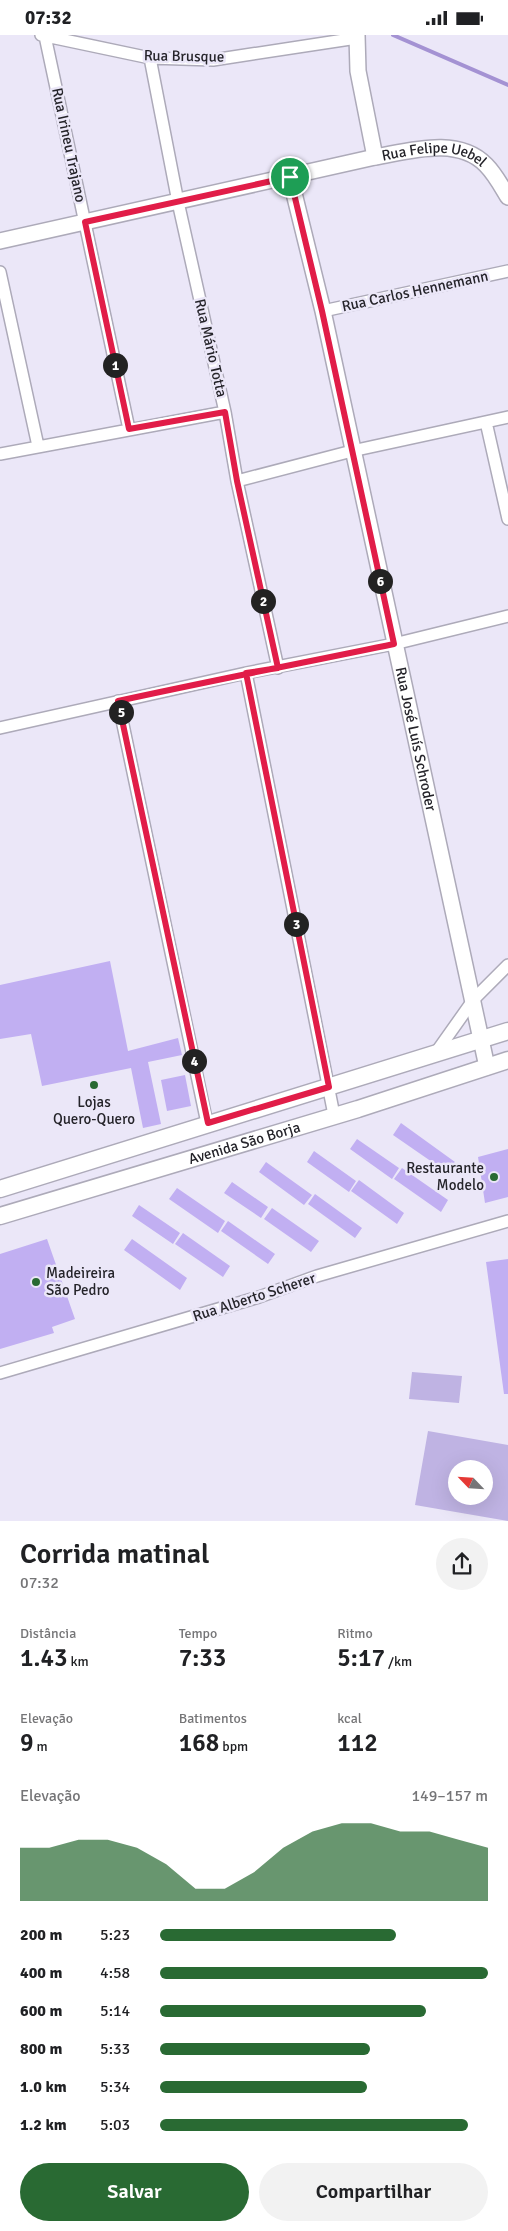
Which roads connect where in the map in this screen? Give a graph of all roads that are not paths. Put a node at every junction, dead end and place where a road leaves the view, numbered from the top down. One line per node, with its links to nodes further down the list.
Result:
1 (43, 35): 3 (street, Rua Brusque); 8 (street, Rua Irineu Trajano)
2 (357, 37): 3 (street, Rua Brusque); 4 (street, Rua Felipe Uebel)
3 (150, 58): 7 (street, Rua Mário Totta)
4 (375, 157): 5 (street); 6 (street, Rua Felipe Uebel)
5 (290, 177): 7 (street); 12 (street, Rua José Luís Schroder)
6 (508, 197)
7 (178, 202): 8 (street); 13 (street, Rua Mário Totta)
8 (85, 222): 9 (street); 16 (street, Rua Irineu Trajano)
9 (0, 241)
10 (508, 271): 12 (street, Rua Carlos Hennemann)
11 (0, 272): 17 (street)
12 (322, 311): 18 (street, Rua José Luís Schroder)
13 (225, 412): 16 (street); 20 (street, Rua Mário Totta)
14 (508, 417): 15 (street)
15 (486, 422): 18 (street); 21 (street)
16 (129, 429): 17 (street)
17 (38, 446): 19 (street)
18 (352, 451): 20 (street); 23 (street, Rua José Luís Schroder)
19 (0, 453)
20 (237, 481): 24 (street, Rua Mário Totta)
21 (508, 519)
22 (508, 616): 23 (street)
23 (394, 644): 24 (street); 29 (street, Rua José Luís Schroder)
24 (278, 668): 25 (street)
25 (246, 673): 26 (street); 35 (street)
26 (118, 701): 27 (street); 37 (street)
27 (0, 728)
28 (508, 965): 29 (street)
29 (474, 999): 31 (street, Rua José Luís Schroder); 32 (street)
30 (508, 1031): 31 (main road, Avenida São Borja)
31 (480, 1039): 32 (main road, Avenida São Borja); 34 (street)
32 (434, 1056): 35 (main road, Avenida São Borja)
33 (508, 1060): 34 (main road, Avenida São Borja)
34 (487, 1067): 36 (main road, Avenida São Borja)
35 (329, 1087): 36 (street); 37 (main road, Avenida São Borja)
36 (334, 1115): 39 (main road, Avenida São Borja)
37 (208, 1123): 38 (main road, Avenida São Borja)
38 (0, 1189)
39 (0, 1216)
40 (508, 1221): 41 (street, Rua Alberto Scherer)
41 (0, 1373)

